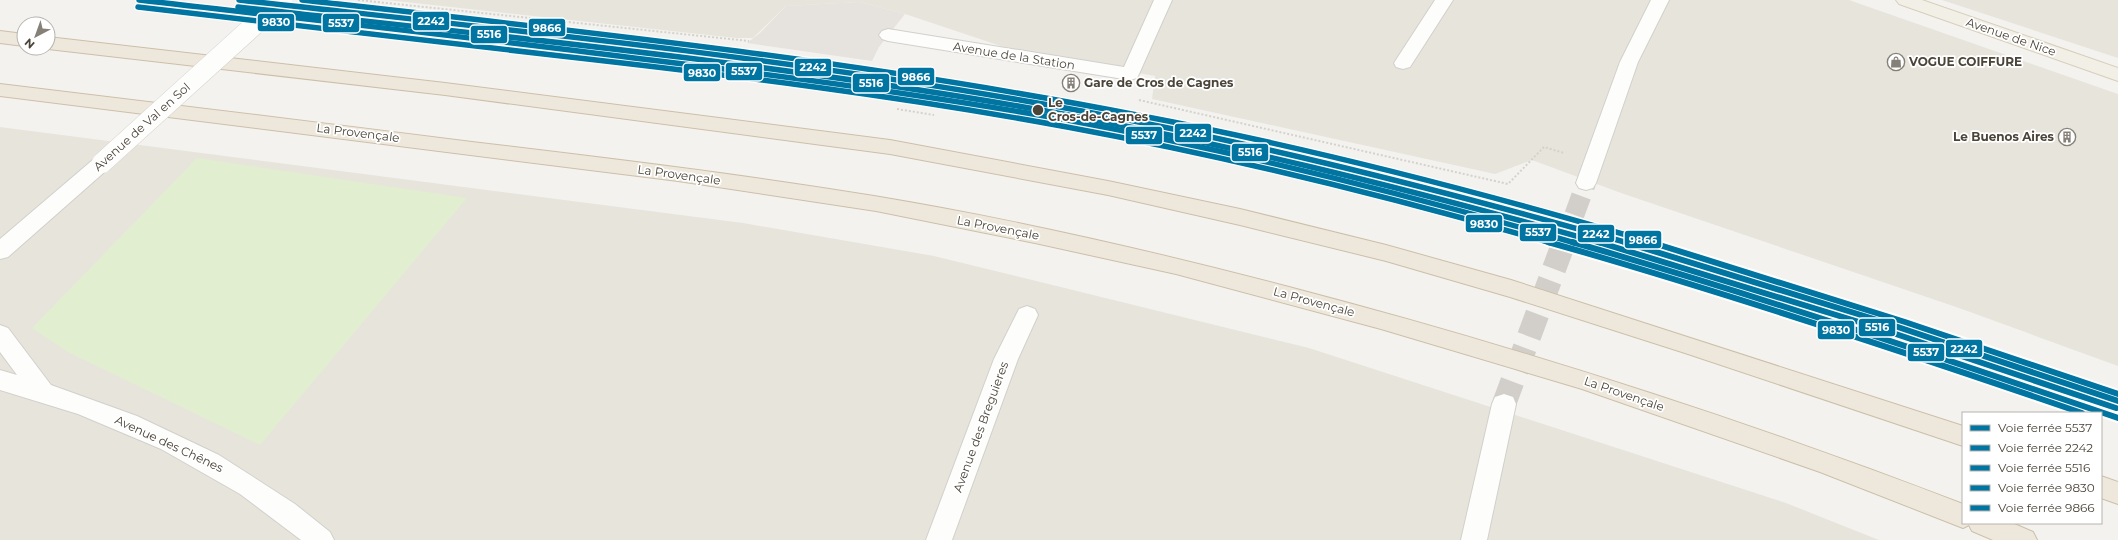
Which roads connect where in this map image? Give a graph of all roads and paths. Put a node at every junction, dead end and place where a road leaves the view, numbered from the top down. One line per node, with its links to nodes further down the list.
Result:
1 (282, 0): 20 (street, Avenue de Val en Sol, bridge)
2 (358, 0): 10 (path)
3 (1163, 0): 13 (street)
4 (1444, 0): 12 (street)
5 (1660, 0): 18 (street)
6 (1905, 0): 14 (main road, Avenue de Nice)
7 (888, 35): 13 (street, Avenue de la Station)
8 (0, 37): 9 (highway)
9 (16, 39)
10 (749, 41)
11 (56, 44): 26 (highway)
12 (1403, 63)
13 (1130, 74): 18 (path)
14 (2118, 75)
15 (0, 90): 29 (highway, La Provençale)
16 (897, 109): 17 (path)
17 (934, 115)
18 (1594, 161): 19 (street)
19 (1586, 183)
20 (0, 251)
21 (1027, 315): 32 (street, Avenue des Breguieres)
22 (0, 334): 24 (street)
23 (0, 380): 24 (street, Avenue des Chênes)
24 (42, 391): 31 (street, Avenue des Chênes)
25 (1504, 404): 33 (street)
26 (1962, 436)
27 (2102, 487): 28 (highway)
28 (2118, 493)
29 (1962, 516)
30 (1984, 524): 34 (highway)
31 (321, 540)
32 (939, 540)
33 (1474, 540)
34 (2024, 540)

